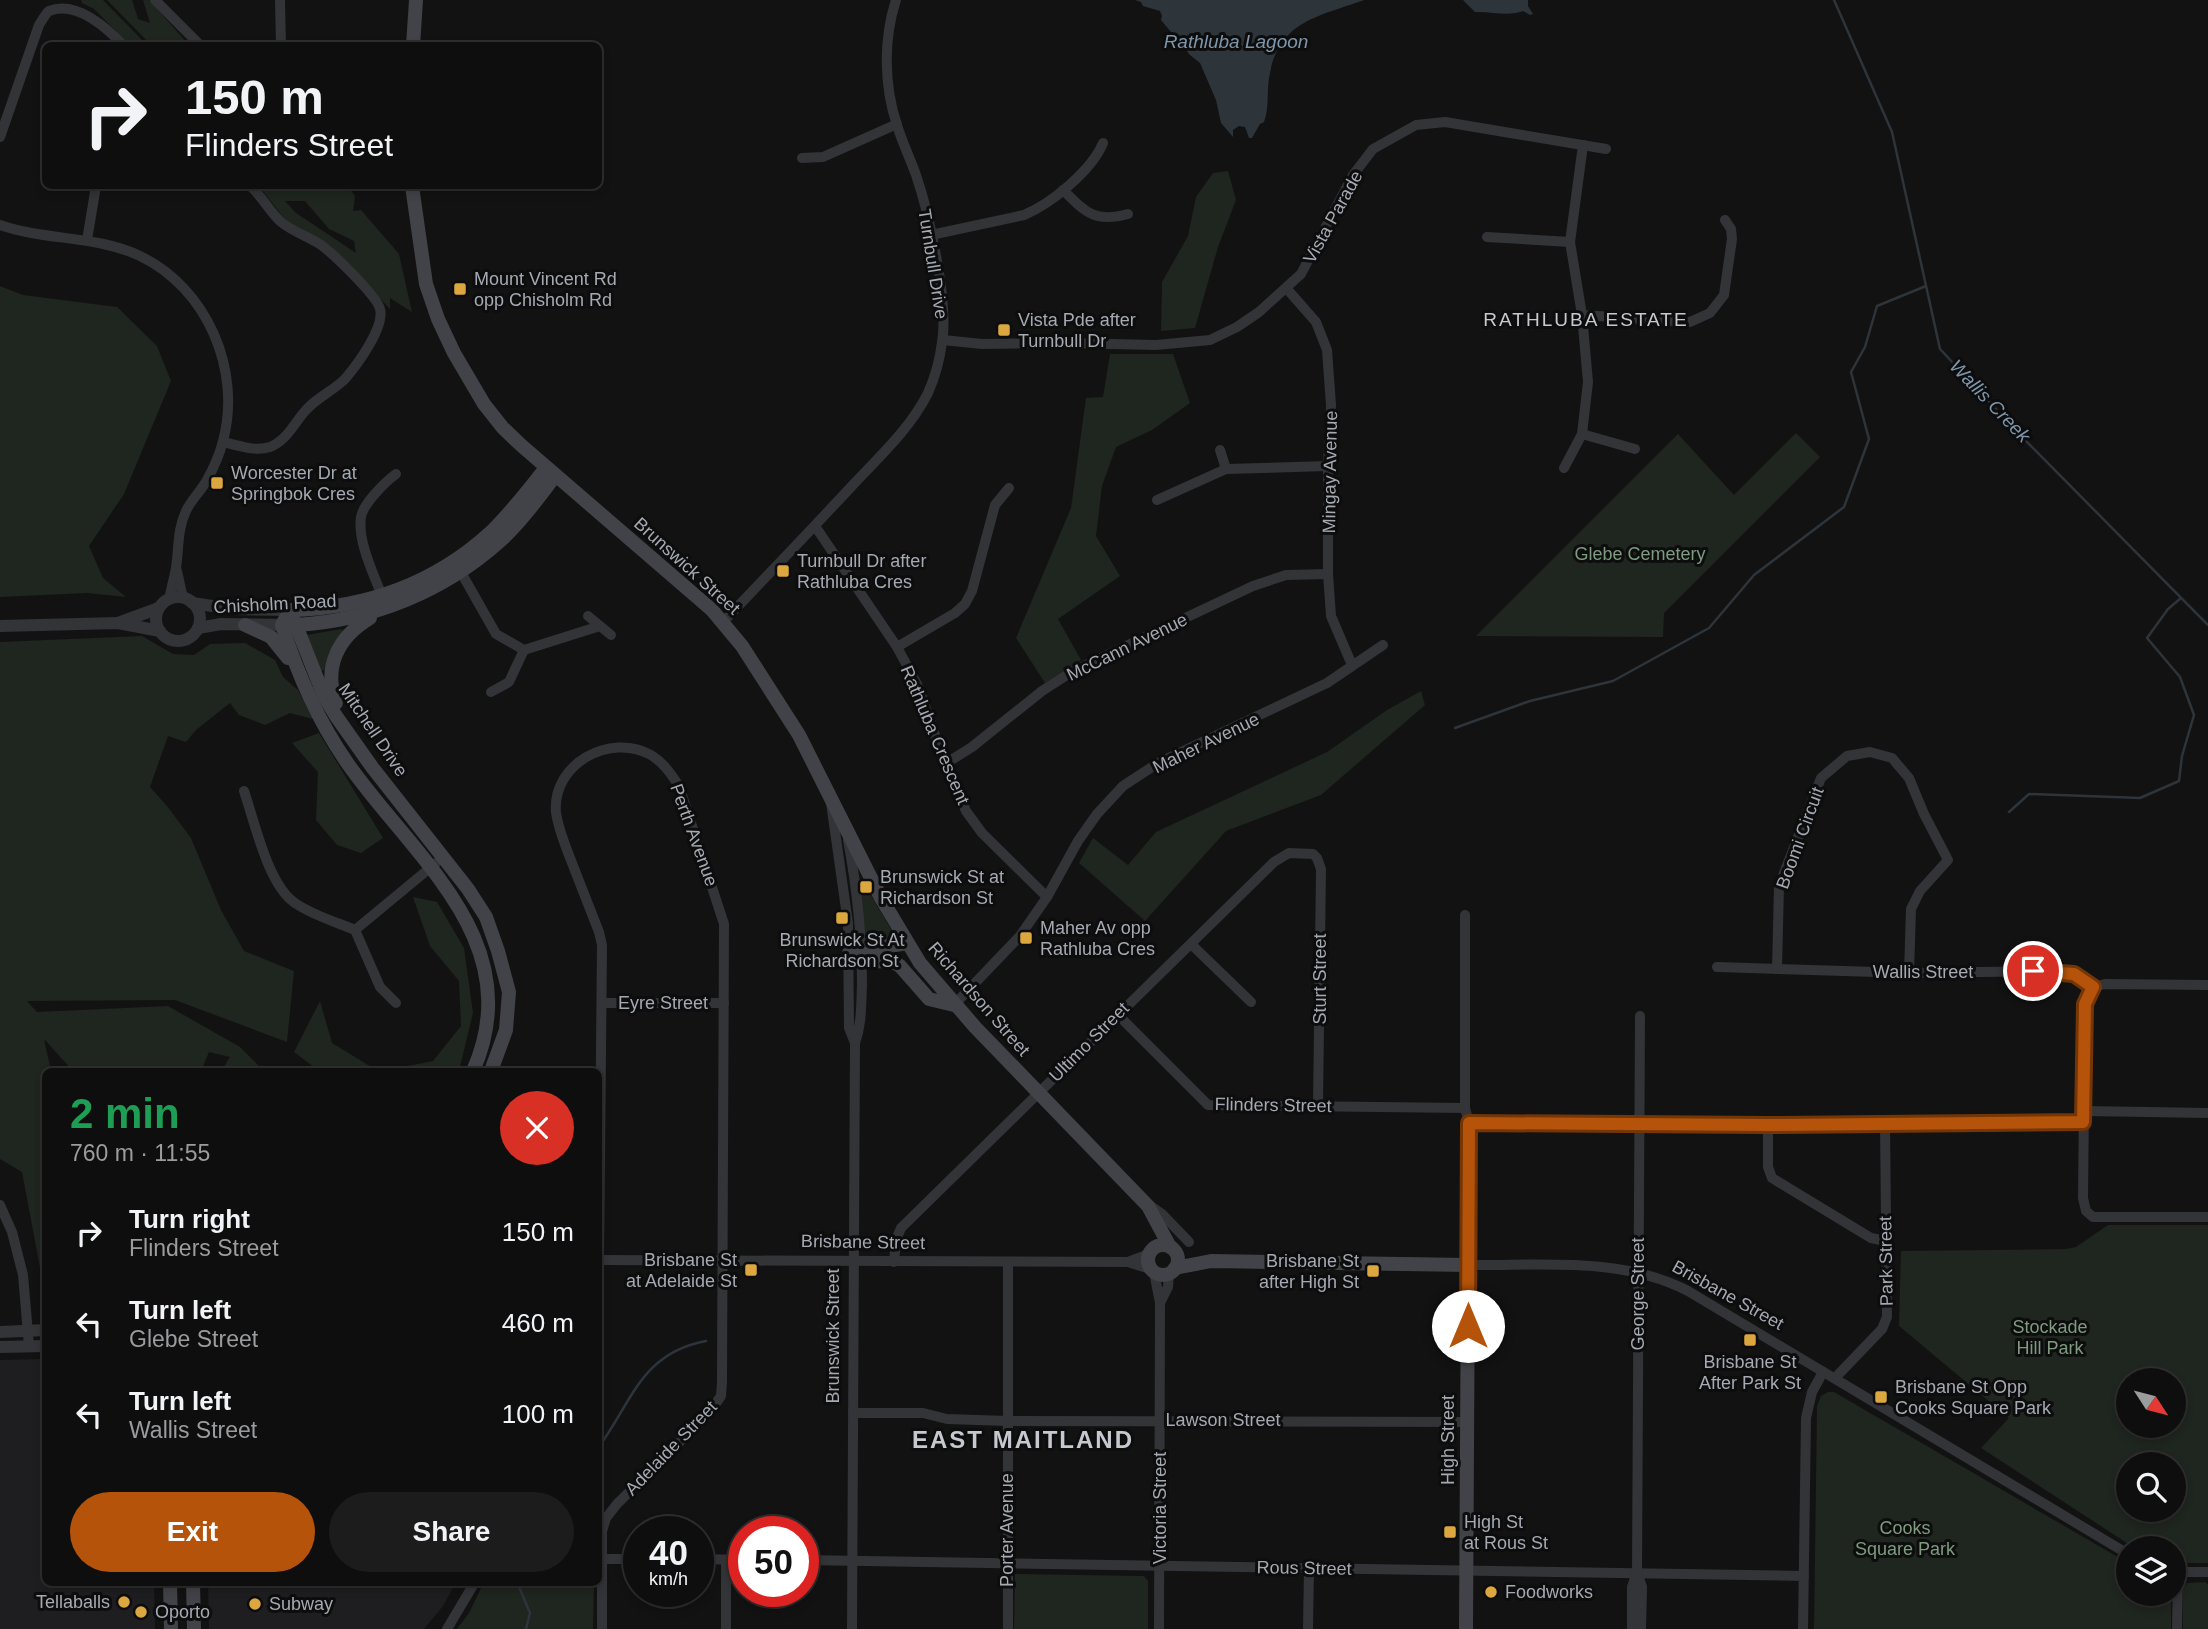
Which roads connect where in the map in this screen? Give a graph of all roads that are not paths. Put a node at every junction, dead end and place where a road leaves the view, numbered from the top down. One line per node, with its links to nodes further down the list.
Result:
1 (155, 0): 6 (street)
2 (280, 0): 7 (street)
3 (416, 0): 8 (main road)
4 (896, 0): 9 (street, Turnbull Drive)
5 (120, 42): 10 (street)
6 (197, 42)
7 (281, 42)
8 (413, 42)
9 (897, 124): 14 (street); 22 (street, Turnbull Drive)
10 (0, 137)
11 (1103, 143): 18 (street)
12 (1583, 145): 13 (street, Vista Parade); 25 (street); 26 (street, Vista Parade)
13 (1606, 149)
14 (802, 158)
15 (96, 189): 24 (street)
16 (254, 189): 30 (street)
17 (412, 189): 36 (main road, Brunswick Street)
18 (1063, 190): 19 (street); 22 (street)
19 (1128, 214)
20 (1726, 220): 27 (street)
21 (0, 225): 24 (street)
22 (931, 235): 28 (street, Turnbull Drive)
23 (1487, 237): 25 (street)
24 (87, 240): 30 (street)
25 (1570, 242): 27 (street)
26 (1287, 289): 28 (street, Vista Parade); 33 (street, Mingay Avenue)
27 (1582, 315): 29 (street)
28 (943, 340): 40 (street, Turnbull Drive)
29 (1582, 434): 31 (street); 35 (street)
30 (223, 442): 42 (street)
31 (1635, 449)
32 (1220, 450): 34 (street)
33 (1328, 466): 34 (street); 43 (street, Mingay Avenue)
34 (1226, 468): 39 (street)
35 (1564, 468)
36 (551, 472): 41 (main road, Chisholm Road); 49 (main road, Brunswick Street)
37 (396, 474): 45 (street)
38 (1009, 488): 59 (street)
39 (1157, 499)
40 (815, 526): 49 (street, Turnbull Drive); 59 (street, Rathluba Crescent)
41 (457, 566): 45 (main road, Chisholm Road); 60 (street)
42 (176, 568): 44 (street); 46 (street)
43 (1328, 574): 61 (street, Mingay Avenue); 65 (street, McCann Avenue)
44 (188, 600): 46 (street); 47 (street, Chisholm Road); 55 (street)
45 (384, 602): 47 (main road, Chisholm Road); 52 (main road, Chisholm Road); 64 (main road)
46 (164, 604): 50 (street); 56 (street)
47 (290, 610): 52 (main road, Mitchell Drive)
48 (588, 616): 54 (street)
49 (723, 622): 67 (main road, Brunswick Street)
50 (118, 623): 53 (street); 56 (street)
51 (245, 625): 52 (street, Chisholm Road); 55 (street, Chisholm Road); 62 (main road)
52 (290, 625): 62 (main road, Mitchell Drive); 64 (main road, Mitchell Drive)
53 (0, 626)
54 (600, 626): 57 (street); 60 (street)
55 (198, 628): 56 (street)
56 (160, 631)
57 (611, 635)
58 (1383, 645): 61 (street, Maher Avenue)
59 (897, 647): 65 (street, Rathluba Crescent)
60 (524, 650): 63 (street)
61 (1352, 665): 72 (street, Maher Avenue)
62 (299, 677): 71 (main road, Mitchell Drive)
63 (491, 692)
64 (351, 739): 70 (main road, Mitchell Drive)
65 (945, 764): 72 (street, Rathluba Crescent)
66 (244, 791): 74 (street)
67 (829, 792): 68 (main road, Richardson Street); 77 (street, Brunswick Street)
68 (846, 827): 75 (main road, Richardson Street); 77 (street, Brunswick Street)
69 (1313, 854): 76 (street, Ultimo Street); 94 (street, Sturt Street)
70 (443, 857): 71 (street); 91 (main road, Mitchell Drive)
71 (430, 868): 74 (street); 90 (main road, Mitchell Drive)
72 (1047, 897): 87 (street, Maher Avenue)
73 (1465, 915): 95 (street, High Street)
74 (355, 930): 84 (street)
75 (907, 943): 77 (main road); 87 (main road, Richardson Street)
76 (1192, 945): 83 (street); 88 (street, Ultimo Street)
77 (855, 957): 87 (main road); 111 (street, Brunswick Street)
78 (1717, 967): 79 (street, Wallis Street)
79 (1777, 969): 80 (street, Wallis Street); 80 (street, Boomi Circuit)
80 (1909, 972): 82 (street, Wallis Street)
81 (2208, 985): 82 (street)
82 (2093, 987): 97 (street)
83 (1251, 1002)
84 (396, 1003)
85 (602, 1003): 86 (street, Eyre Street); 86 (street, Perth Avenue); 92 (street, Perth Avenue)
86 (724, 1003): 110 (street, Perth Avenue)
87 (954, 1004): 93 (main road, Richardson Street)
88 (1118, 1014): 93 (street, Ultimo Street); 94 (street, Flinders Street)
89 (1640, 1016): 100 (street, George Street)
90 (474, 1068)
91 (492, 1068)
92 (601, 1068)
93 (1038, 1093): 102 (main road, Richardson Street); 114 (street, Ultimo Street)
94 (1318, 1106): 95 (street, Flinders Street)
95 (1465, 1108): 98 (street, High Street)
96 (2208, 1113): 97 (street)
97 (2083, 1116): 99 (street); 104 (street)
98 (1469, 1123): 100 (street); 116 (street, High Street)
99 (1885, 1123): 101 (street); 106 (street, Park Street)
100 (1639, 1124): 101 (street); 118 (street, George Street)
101 (1768, 1125): 106 (street)
102 (1142, 1200): 105 (main road, Richardson Street); 107 (street, Richardson Street)
103 (0, 1205): 120 (street)
104 (2208, 1217)
105 (1156, 1224): 108 (main road, Richardson Street); 112 (main road)
106 (1886, 1241): 127 (street, Park Street)
107 (1189, 1242)
108 (1172, 1249): 112 (main road); 113 (main road, Brisbane Street); 117 (main road)
109 (602, 1260): 110 (street, Brisbane Street)
110 (722, 1261): 111 (street, Brisbane Street); 132 (street, Adelaide Street)
111 (853, 1261): 114 (street, Brisbane Street); 128 (street, Brunswick Street)
112 (1152, 1261): 115 (street, Brisbane Street); 117 (main road); 119 (street, Victoria Street)
113 (1211, 1261): 116 (main road, Brisbane Street); 117 (main road, Brisbane Street)
114 (894, 1262): 115 (street, Brisbane Street)
115 (1008, 1263): 130 (street, Porter Avenue)
116 (1468, 1265): 118 (street, Brisbane Street); 131 (main road, High Street)
117 (1172, 1271): 119 (street, Victoria Street)
118 (1638, 1272): 126 (street, Brisbane Street); 144 (street, George Street)
119 (1160, 1303): 129 (street, Victoria Street)
120 (27, 1331): 121 (street); 122 (street); 123 (street)
121 (42, 1331)
122 (0, 1332)
123 (29, 1346): 124 (street); 125 (street)
124 (42, 1346)
125 (0, 1347)
126 (1824, 1372): 127 (street, Brisbane Street); 147 (street)
127 (1835, 1378): 133 (street, Brisbane Street)
128 (853, 1413): 130 (street, Lawson Street); 139 (street, Brunswick Street)
129 (1160, 1420): 130 (street, Lawson Street); 131 (street, Lawson Street); 141 (street, Victoria Street)
130 (1008, 1421): 140 (street, Porter Avenue)
131 (1468, 1422): 143 (main road, High Street)
132 (602, 1528)
133 (2116, 1547)
134 (602, 1559): 135 (street)
135 (623, 1559)
136 (714, 1560): 137 (street)
137 (726, 1560): 157 (street)
138 (819, 1560): 139 (street, Rous Street)
139 (852, 1560): 140 (street, Rous Street); 158 (street, Brunswick Street)
140 (1006, 1564): 141 (street, Rous Street); 159 (street, Porter Avenue)
141 (1159, 1566): 142 (street, Rous Street); 160 (street, Victoria Street)
142 (1309, 1568): 143 (street, Rous Street); 161 (street)
143 (1466, 1571): 144 (street, Rous Street); 162 (main road, High Street)
144 (1637, 1572): 147 (street, Rous Street); 163 (street, George Street); 164 (street, George Street)
145 (2186, 1572): 146 (street)
146 (2208, 1572)
147 (1804, 1576): 165 (street)
148 (170, 1586): 153 (main road)
149 (193, 1586): 154 (main road)
150 (473, 1586): 155 (street)
151 (601, 1586): 156 (street, Adelaide Street)
152 (2177, 1606): 166 (street)
153 (172, 1629)
154 (194, 1629)
155 (447, 1629)
156 (601, 1629)
157 (726, 1629)
158 (852, 1629)
159 (1008, 1629)
160 (1159, 1629)
161 (1308, 1629)
162 (1466, 1629)
163 (1632, 1629)
164 (1641, 1629)
165 (1803, 1629)
166 (2177, 1629)

